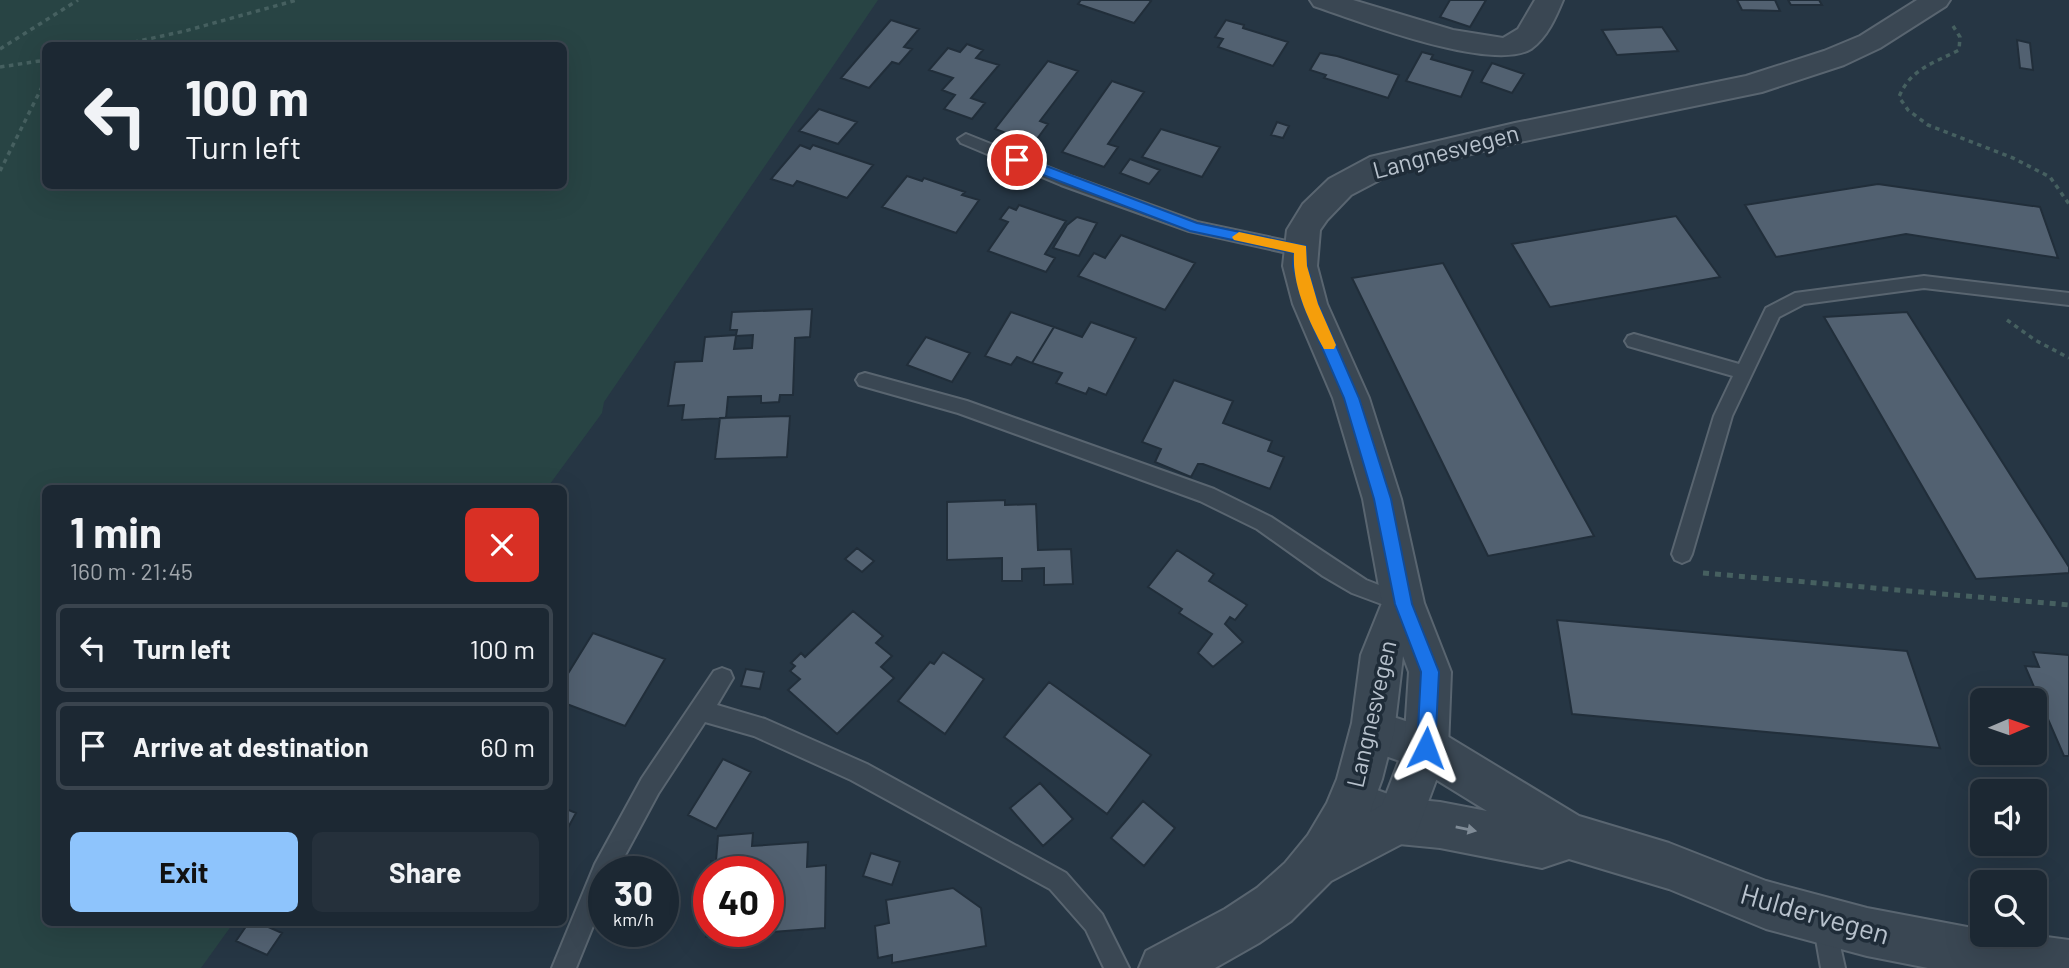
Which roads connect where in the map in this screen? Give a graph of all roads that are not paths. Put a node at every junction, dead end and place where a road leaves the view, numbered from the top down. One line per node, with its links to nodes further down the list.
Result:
1 (1324, 0): 2 (street)
2 (1549, 0)
3 (1934, 2): 5 (street, Langnesvegen)
4 (966, 139): 5 (lane)
5 (1301, 250): 11 (street, Langnesvegen)
6 (2069, 299): 8 (lane)
7 (1634, 341): 8 (lane)
8 (1744, 372): 10 (lane)
9 (865, 380): 11 (lane)
10 (1682, 554)
11 (1403, 604): 14 (street, Langnesvegen); 15 (street, Langnesvegen)
12 (722, 678): 13 (lane)
13 (702, 711): 22 (lane); 23 (lane)
14 (1372, 731): 15 (street, Huldervegen); 16 (street, Langnesvegen)
15 (1426, 748): 17 (street, Langnesvegen); 18 (street, Huldervegen)
16 (1352, 803): 17 (street, Huldervegen); 19 (street, Langnesvegen)
17 (1399, 821): 18 (street, Huldervegen, one-way to 18); 19 (street, Langnesvegen)
18 (1569, 836): 20 (street, Huldervegen)
19 (1320, 862): 24 (street, Langnesvegen)
20 (1824, 921): 21 (street, Huldervegen); 25 (lane)
21 (2069, 964)
22 (564, 968)
23 (1116, 968)
24 (1163, 968)
25 (1832, 968)

